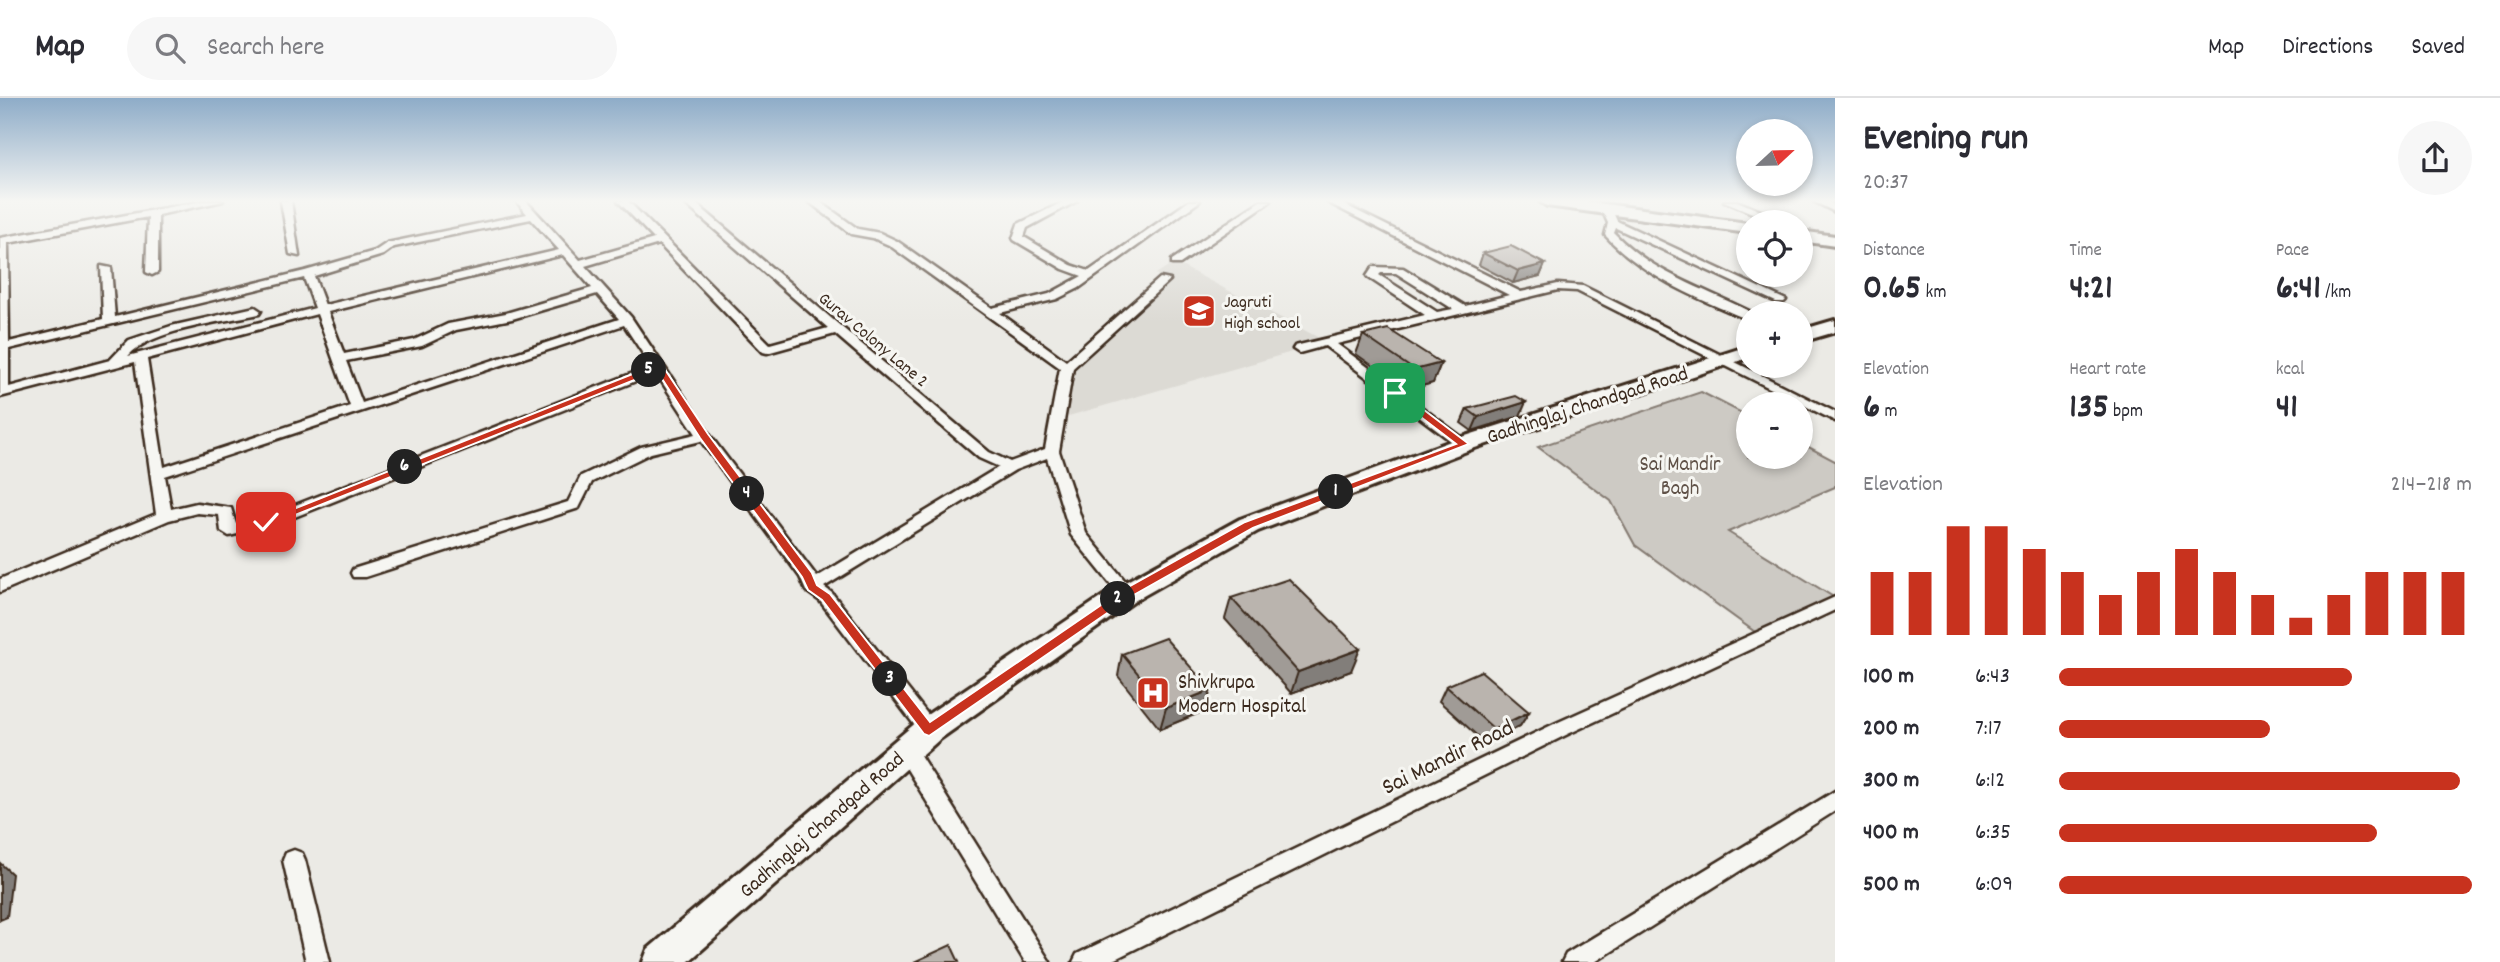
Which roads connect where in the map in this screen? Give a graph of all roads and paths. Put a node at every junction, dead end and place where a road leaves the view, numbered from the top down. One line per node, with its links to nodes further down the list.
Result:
1 (2, 241): 40 (street)
2 (153, 241): 21 (street)
3 (293, 241): 17 (street)
4 (413, 241): 22 (street)
5 (559, 241): 16 (street)
6 (658, 241): 19 (street)
7 (664, 241): 37 (street)
8 (733, 241): 37 (street, Gurav Colony Lane 2)
9 (890, 241): 32 (street)
10 (1024, 241): 23 (street)
11 (1138, 241): 23 (street)
12 (1207, 241): 18 (street)
13 (1410, 241): 26 (street)
14 (1615, 241): 30 (street)
15 (1663, 241): 27 (street)
16 (567, 251): 19 (street); 28 (street)
17 (295, 254)
18 (1176, 262)
19 (578, 264): 25 (street)
20 (105, 268): 35 (street)
21 (152, 272)
22 (308, 274): 28 (street); 35 (street)
23 (1090, 275): 32 (street)
24 (1164, 280): 48 (street)
25 (598, 290): 34 (street); 44 (street)
26 (1519, 296): 29 (street); 45 (street)
27 (1780, 300)
28 (320, 310): 42 (street); 44 (street)
29 (1463, 310): 33 (street); 33 (street)
30 (1736, 310)
31 (255, 311): 46 (street)
32 (991, 312): 48 (street)
33 (1435, 316): 39 (street)
34 (627, 320): 47 (street); 50 (street)
35 (109, 321): 40 (street)
36 (1835, 326): 38 (main road)
37 (835, 330): 55 (street, Gurav Colony Lane 2)
38 (1813, 332)
39 (1327, 342): 41 (street); 53 (street)
40 (2, 347): 49 (street)
41 (1299, 349)
42 (140, 356): 46 (street); 56 (street)
43 (1736, 356): 45 (main road, Gadhinglaj Chandgad Road)
44 (340, 359): 50 (street)
45 (1722, 360): 51 (street); 53 (main road, Gadhinglaj Chandgad Road)
46 (115, 363): 49 (street)
47 (659, 367): 52 (street); 57 (street)
48 (1067, 368): 54 (street)
49 (1, 393)
50 (358, 410): 56 (street)
51 (1835, 417)
52 (704, 436): 58 (street); 60 (street)
53 (1464, 444): 61 (main road, Gadhinglaj Chandgad Road)
54 (1052, 451): 55 (street); 61 (street)
55 (1010, 467): 60 (street)
56 (158, 474): 57 (street)
57 (164, 516): 59 (street)
58 (359, 573)
59 (0, 586)
60 (812, 587): 63 (street)
61 (1127, 593): 63 (main road, Gadhinglaj Chandgad Road)
62 (1835, 603): 70 (street, Sai Mandir Road)
63 (929, 730): 64 (main road, Gadhinglaj Chandgad Road)
64 (906, 750): 68 (main road, Gadhinglaj Chandgad Road); 69 (street)
65 (1835, 800): 71 (street)
66 (294, 860): 67 (street)
67 (318, 962)
68 (661, 962)
69 (1038, 962)
70 (1085, 962)
71 (1574, 962)

